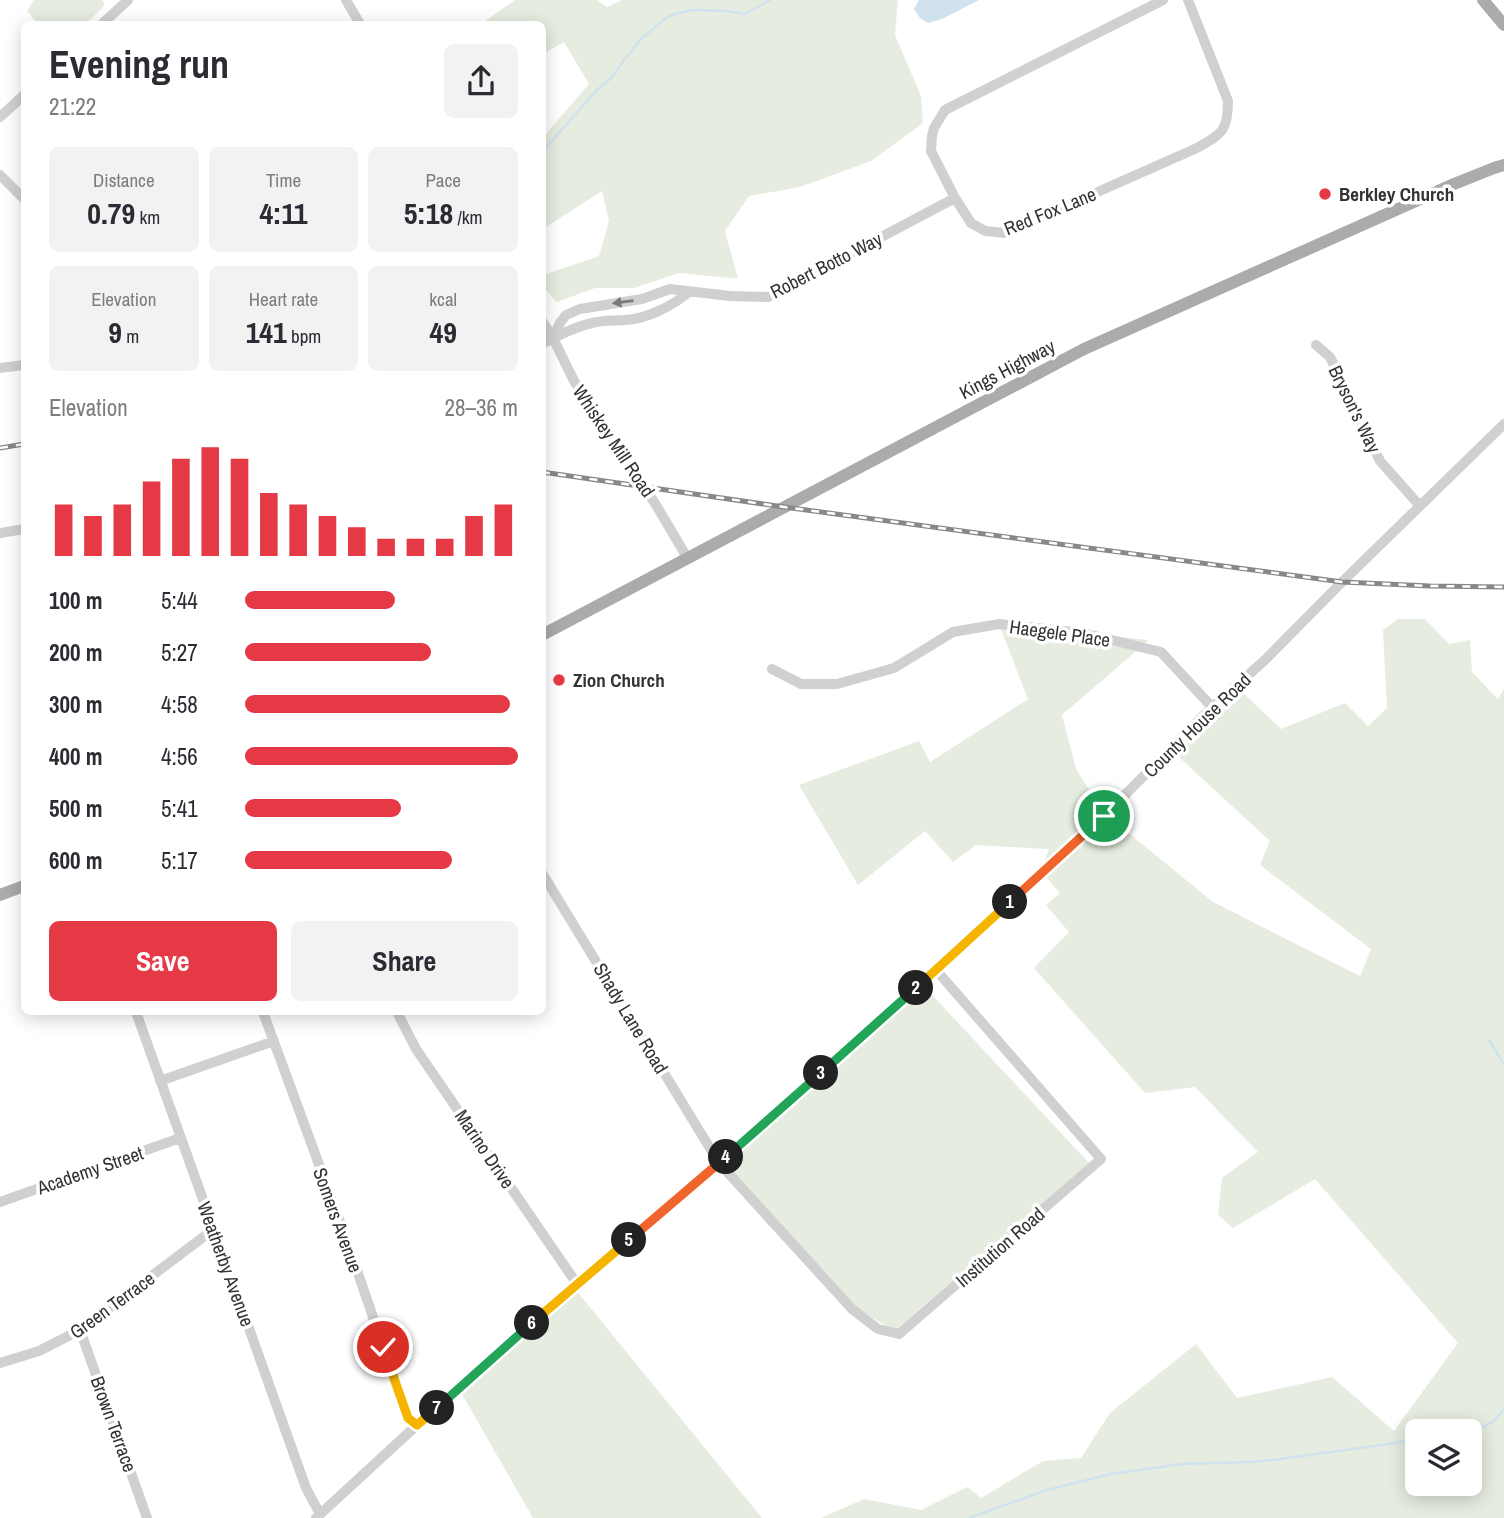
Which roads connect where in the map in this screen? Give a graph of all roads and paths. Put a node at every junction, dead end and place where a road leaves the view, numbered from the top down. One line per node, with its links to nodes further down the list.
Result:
1 (128, 0): 6 (street)
2 (346, 0): 7 (street)
3 (1163, 0): 14 (street, Red Fox Lane)
4 (1188, 0): 14 (street, Red Fox Lane)
5 (1483, 0): 8 (main road)
6 (105, 21)
7 (358, 21)
8 (1504, 25)
9 (21, 98): 10 (street)
10 (0, 117)
11 (1504, 166): 26 (main road, Kings Highway)
12 (0, 175): 13 (street)
13 (21, 196)
14 (955, 198): 15 (street, Robert Botto Way)
15 (689, 292): 17 (street); 17 (street, Robert Botto Way, one-way to 17)
16 (546, 327): 17 (street, Whiskey Mill Road)
17 (553, 338): 18 (street); 26 (street, Whiskey Mill Road)
18 (546, 342)
19 (1316, 345): 23 (street, Bryson's Way)
20 (21, 365): 21 (street)
21 (0, 368)
22 (1504, 424): 23 (street, County House Road)
23 (1420, 506): 29 (street, County House Road)
24 (21, 530): 25 (street)
25 (0, 533)
26 (688, 559): 27 (main road, Kings Highway)
27 (546, 633)
28 (772, 669): 29 (street, Haegele Place)
29 (1212, 707): 33 (street, County House Road)
30 (546, 880): 40 (street, Shady Lane Road)
31 (21, 887): 32 (main road)
32 (0, 895)
33 (936, 970): 40 (street, County House Road); 40 (street, Institution Road)
34 (137, 1015): 38 (street, Weatherby Avenue)
35 (264, 1015): 37 (street, Somers Avenue)
36 (399, 1015): 43 (street, Marino Drive)
37 (274, 1041): 38 (street); 46 (street, Somers Avenue)
38 (160, 1082): 39 (street, Weatherby Avenue)
39 (180, 1138): 41 (street, Academy Street); 42 (street, Weatherby Avenue)
40 (719, 1163): 43 (street, County House Road)
41 (0, 1202)
42 (214, 1229): 44 (street, Green Terrace); 47 (street, Weatherby Avenue)
43 (577, 1284): 46 (street, County House Road)
44 (80, 1330): 45 (street, Green Terrace); 48 (street, Brown Terrace)
45 (0, 1363)
46 (417, 1425): 47 (street, County House Road)
47 (318, 1516)
48 (147, 1518)

